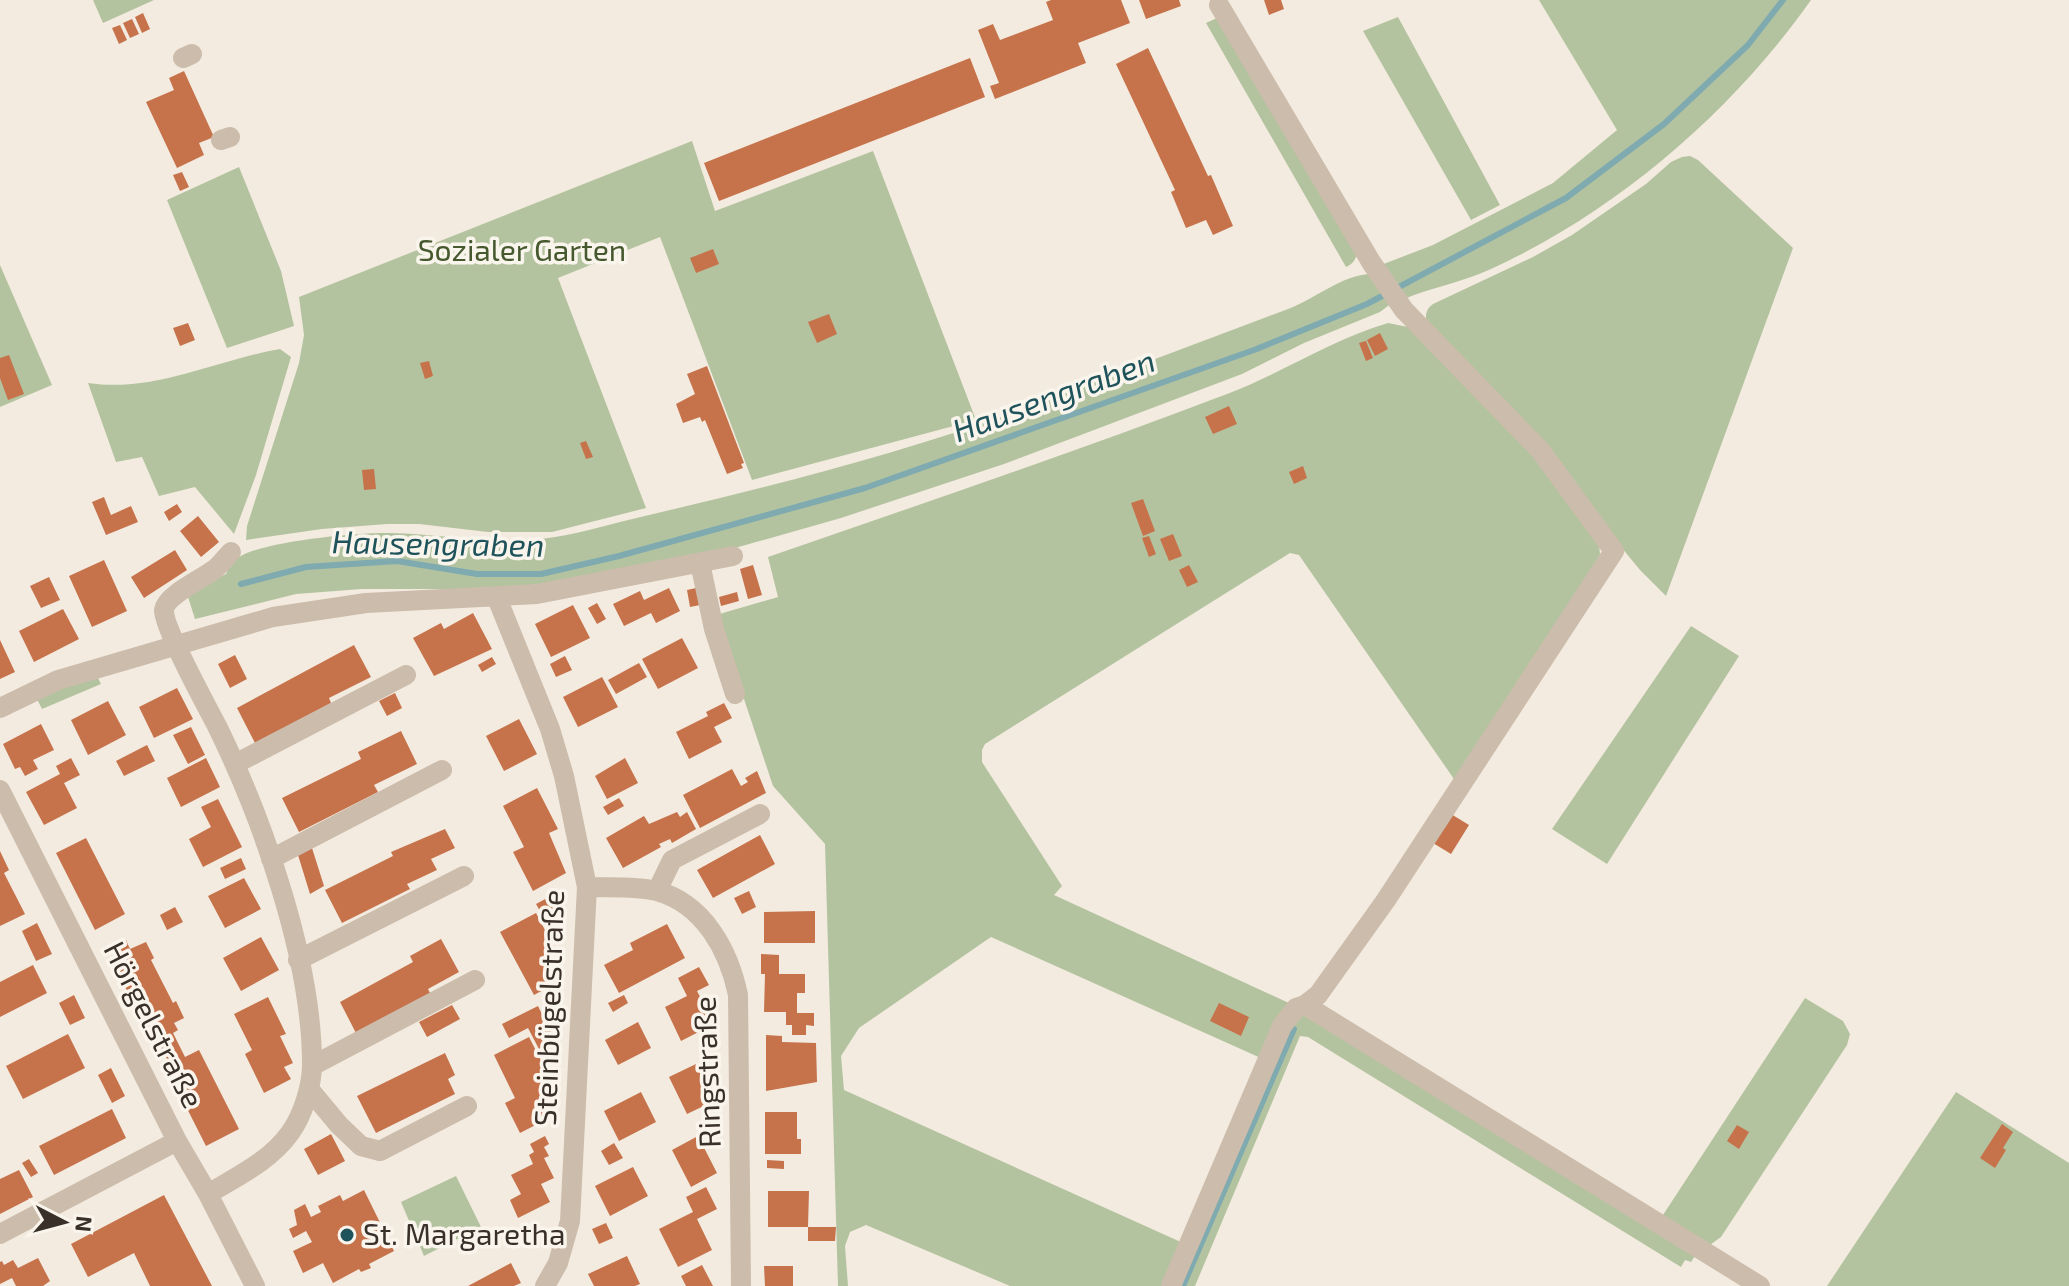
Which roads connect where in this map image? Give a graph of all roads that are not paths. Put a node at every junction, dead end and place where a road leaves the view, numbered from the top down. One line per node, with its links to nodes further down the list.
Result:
1 (1219, 5): 20 (street)
2 (231, 552): 6 (street)
3 (733, 556): 4 (street)
4 (700, 563): 5 (street); 8 (street)
5 (497, 598): 6 (street); 16 (street, Steinbügelstraße)
6 (176, 644): 9 (street); 10 (street)
7 (406, 675): 10 (street)
8 (735, 694)
9 (0, 708)
10 (235, 764): 14 (street)
11 (442, 770): 14 (street)
12 (0, 790): 24 (street, Hörgelstraße)
13 (760, 814): 17 (street)
14 (271, 859): 18 (street)
15 (464, 876): 18 (street)
16 (587, 887): 17 (street, Ringstraße); 28 (street, Steinbügelstraße)
17 (657, 891): 29 (street, Ringstraße)
18 (298, 960): 21 (street)
19 (475, 980): 21 (street)
20 (1305, 1005): 30 (street); 31 (street)
21 (312, 1066): 22 (street)
22 (309, 1089): 23 (street); 25 (street)
23 (467, 1106)
24 (177, 1141): 25 (street, Hörgelstraße); 26 (street)
25 (208, 1194): 27 (street, Hörgelstraße)
26 (0, 1234)
27 (255, 1286)
28 (545, 1286)
29 (741, 1286)
30 (1171, 1286)
31 (1760, 1286)

